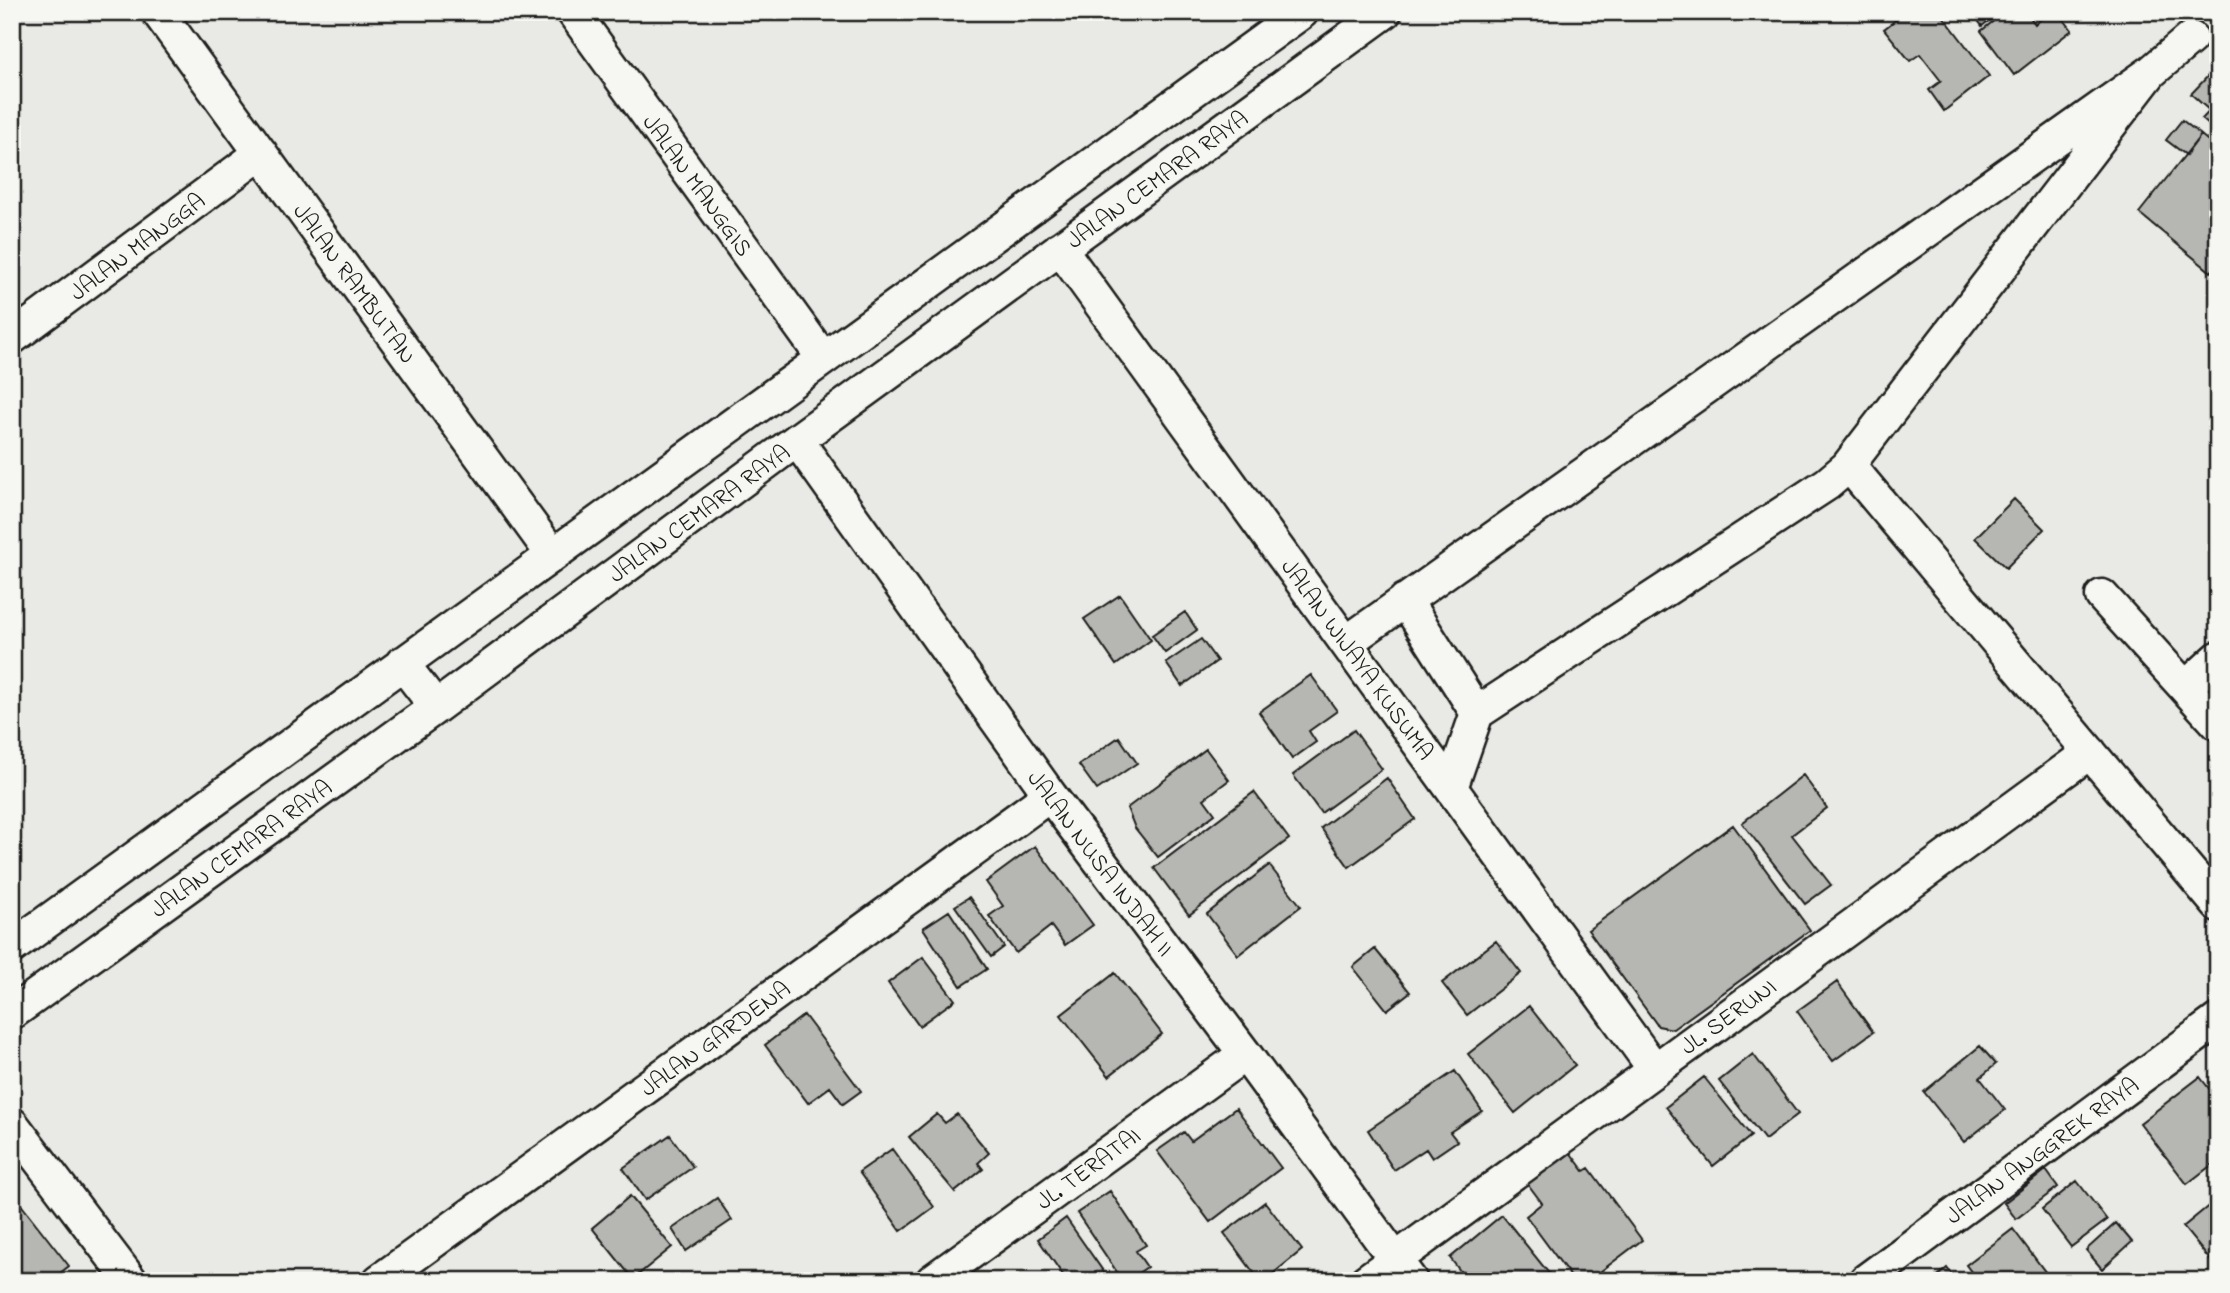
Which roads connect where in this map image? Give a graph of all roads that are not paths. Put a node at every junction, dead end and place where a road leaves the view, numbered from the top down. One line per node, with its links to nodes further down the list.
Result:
1 (158, 12): 9 (street, JALAN RAMBUTAN)
2 (573, 12): 12 (street, JALAN MANGGIS)
3 (1302, 12): 6 (street, JALAN CEMARA RAYA)
4 (1385, 12): 8 (street, JALAN CEMARA RAYA)
5 (2191, 37): 7 (street)
6 (1250, 51): 8 (street); 12 (street, JALAN CEMARA RAYA)
7 (2151, 72): 14 (street); 17 (street)
8 (1278, 91): 10 (street, JALAN CEMARA RAYA)
9 (261, 153): 11 (street, JALAN MANGGA); 15 (street, JALAN RAMBUTAN)
10 (1060, 248): 13 (street, JALAN CEMARA RAYA); 18 (street, JALAN WIJAYA KUSUMA)
11 (12, 338)
12 (822, 358): 15 (street, JALAN CEMARA RAYA)
13 (797, 440): 22 (street, JALAN CEMARA RAYA); 27 (street, JALAN NUSA INDAH II)
14 (1847, 467): 23 (street); 25 (street)
15 (552, 554): 20 (street, JALAN CEMARA RAYA)
16 (2102, 596): 21 (street)
17 (1405, 600): 18 (street); 23 (street)
18 (1346, 642): 26 (street, JALAN WIJAYA KUSUMA)
19 (2218, 658): 21 (street)
20 (402, 663): 22 (street); 29 (street, JALAN CEMARA RAYA)
21 (2186, 687): 24 (street)
22 (436, 707): 30 (street, JALAN CEMARA RAYA)
23 (1477, 713): 26 (street)
24 (2218, 724)
25 (2090, 752): 28 (street); 33 (street, JL. SERUNI)
26 (1451, 788): 33 (street, JALAN WIJAYA KUSUMA)
27 (1050, 795): 32 (street, JALAN NUSA INDAH II); 37 (street, JALAN GARDENA)
28 (2218, 905)
29 (12, 947)
30 (12, 1013)
31 (2218, 1020): 40 (street, JALAN ANGGREK RAYA)
32 (1245, 1054): 35 (street, JALAN NUSA INDAH II); 38 (street, JL. TERATAI)
33 (1655, 1070): 35 (street, JL. SERUNI)
34 (12, 1124): 36 (street)
35 (1403, 1270): 39 (street, JL. SERUNI)
36 (131, 1281)
37 (379, 1281)
38 (932, 1281)
39 (1366, 1281)
40 (1865, 1281)

